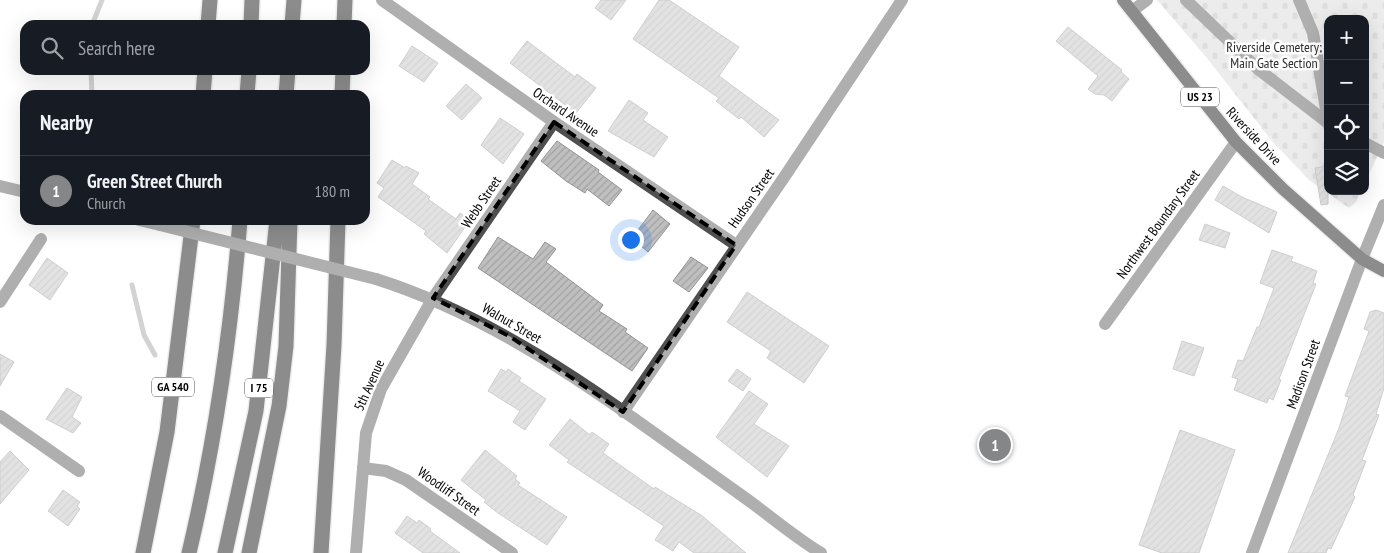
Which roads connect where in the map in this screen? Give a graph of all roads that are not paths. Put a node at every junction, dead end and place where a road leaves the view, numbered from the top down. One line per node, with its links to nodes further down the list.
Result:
1 (210, 0): 12 (highway)
2 (252, 0): 13 (highway)
3 (294, 0): 14 (highway)
4 (344, 0): 15 (highway)
5 (382, 0): 26 (street, Orchard Avenue)
6 (902, 0): 40 (street, Hudson Street)
7 (1123, 0): 11 (main road, Riverside Drive / US 23)
8 (1147, 0): 11 (street)
9 (1186, 0): 25 (street)
10 (1299, 0): 24 (street)
11 (1132, 11): 27 (main road, Riverside Drive / US 23)
12 (208, 20)
13 (251, 20)
14 (292, 20)
15 (344, 20)
16 (205, 75): 20 (highway)
17 (249, 75): 21 (highway)
18 (288, 75): 22 (highway)
19 (342, 75): 23 (highway)
20 (203, 90)
21 (248, 90)
22 (286, 90)
23 (342, 90)
24 (1325, 105)
25 (1324, 119)
26 (554, 122): 40 (street, Orchard Avenue); 43 (street, Webb Street)
27 (1236, 142): 41 (main road, Riverside Drive / US 23); 45 (street, Northwest Boundary Street)
28 (1369, 145): 29 (street)
29 (1384, 153)
30 (0, 186): 31 (street)
31 (20, 191)
32 (1384, 205): 41 (street, Madison Street)
33 (160, 225): 43 (street, Walnut Street, bridge)
34 (191, 225): 50 (highway, GA 540)
35 (240, 225): 51 (highway)
36 (276, 225): 52 (highway, I 75)
37 (290, 225): 53 (highway)
38 (338, 225): 54 (highway)
39 (41, 239): 44 (street)
40 (736, 244): 46 (street, Hudson Street)
41 (1362, 259): 42 (main road, Riverside Drive / US 23); 58 (street, Madison Street)
42 (1384, 271)
43 (433, 298): 46 (street, Walnut Street); 48 (street, 5th Avenue)
44 (0, 302)
45 (1105, 324)
46 (623, 412): 57 (street, Walnut Street)
47 (0, 416): 49 (street)
48 (363, 468): 55 (street, 5th Avenue); 56 (street, Woodliff Street)
49 (79, 471)
50 (143, 553)
51 (189, 553)
52 (225, 553)
53 (249, 553)
54 (321, 553)
55 (356, 553)
56 (512, 553)
57 (821, 553)
58 (1252, 553)

